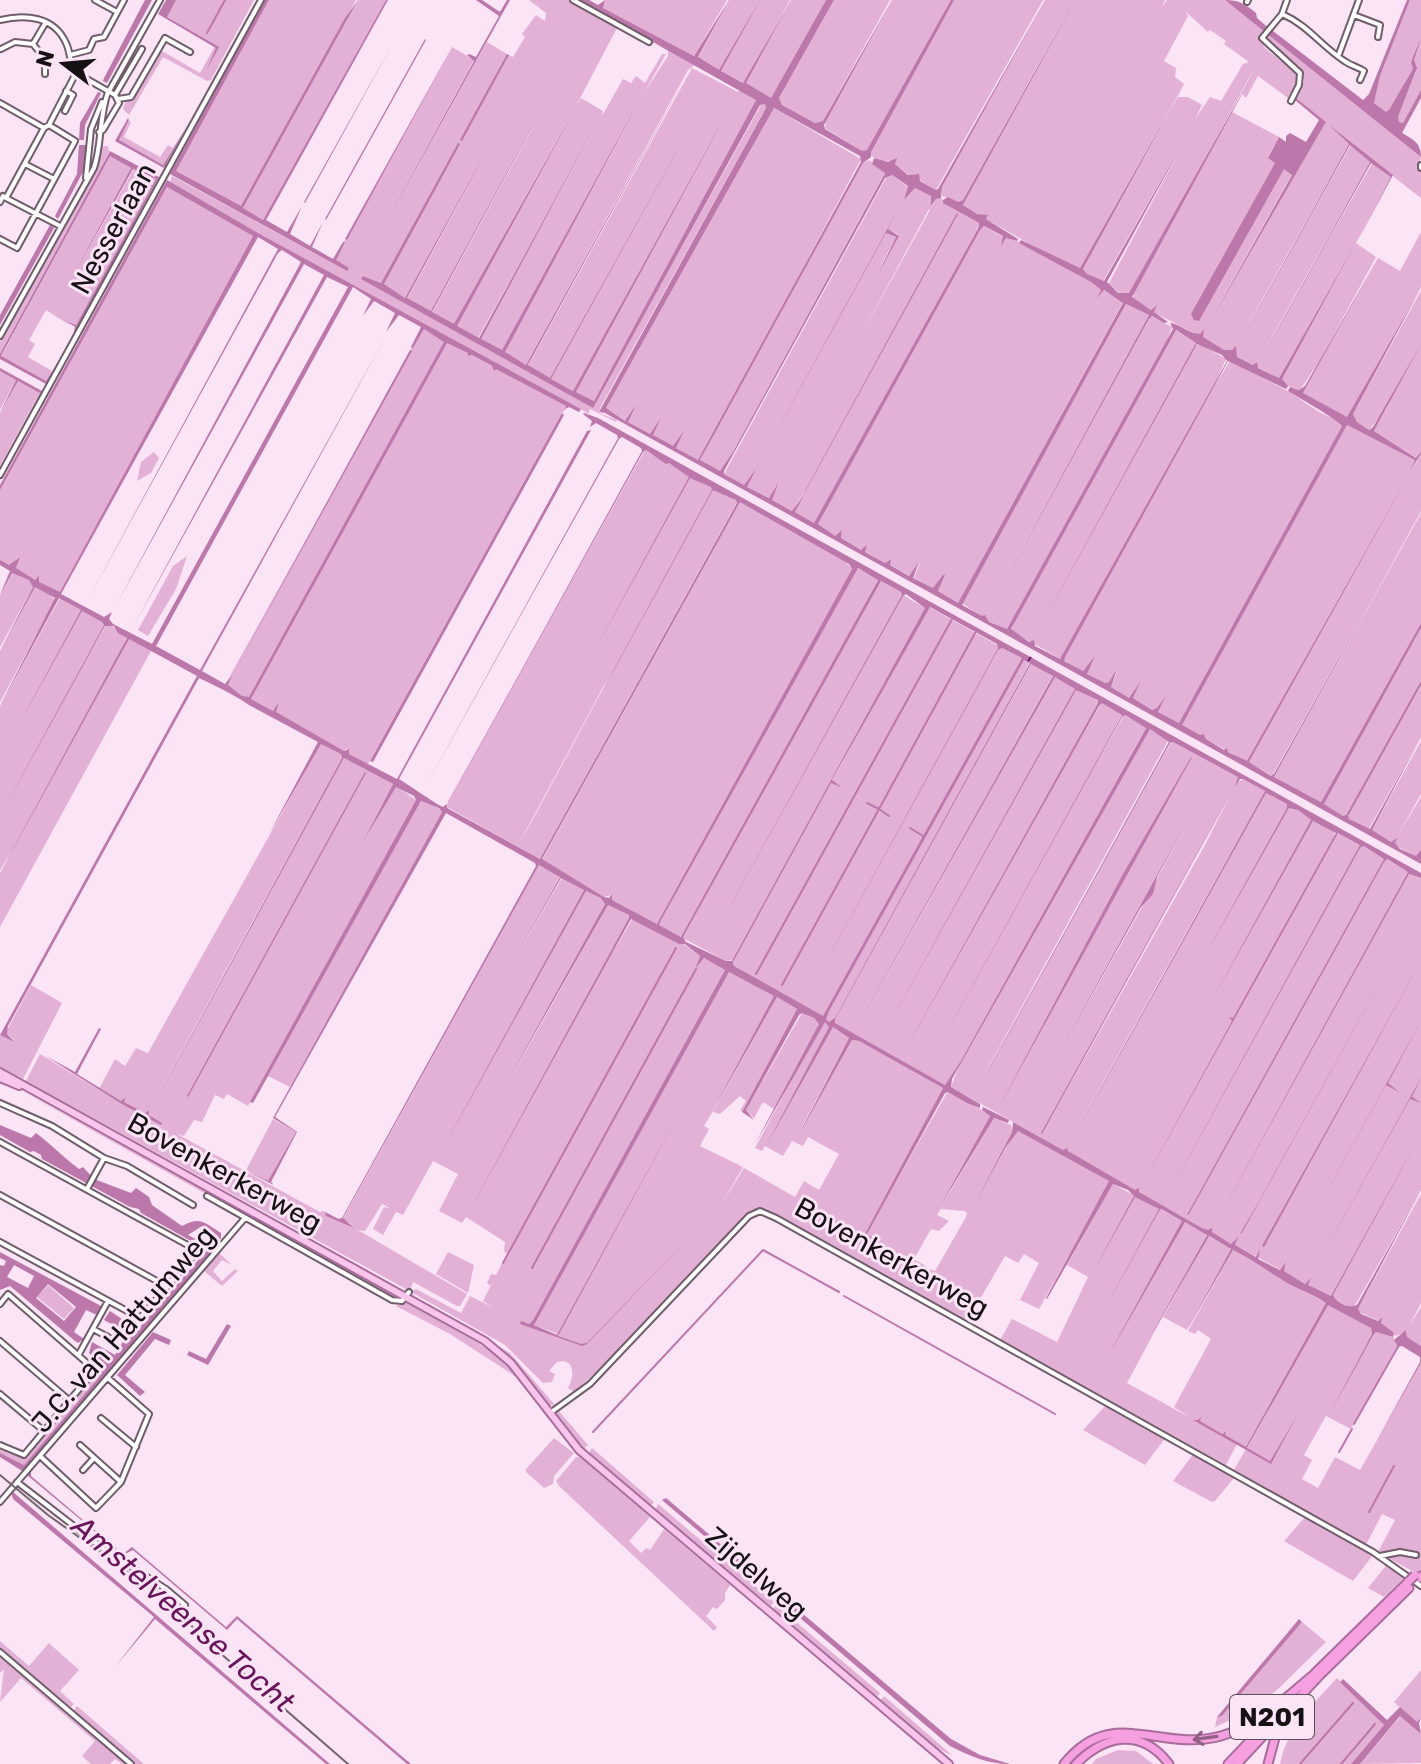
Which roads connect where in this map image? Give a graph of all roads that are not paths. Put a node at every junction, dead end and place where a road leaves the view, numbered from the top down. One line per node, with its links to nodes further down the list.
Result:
1 (96, 0): 8 (street)
2 (124, 0): 8 (street)
3 (158, 0): 25 (street)
4 (261, 0): 41 (street, Nesserlaan)
5 (573, 0): 14 (street)
6 (1287, 0): 9 (street)
7 (1359, 0): 10 (street)
8 (117, 12): 20 (street)
9 (1282, 14): 19 (street); 27 (street)
10 (1354, 15): 13 (street); 19 (street)
11 (0, 20): 12 (street)
12 (46, 22): 15 (street); 20 (street)
13 (1378, 37)
14 (649, 42)
15 (33, 44): 16 (street); 22 (street)
16 (1, 49)
17 (142, 49): 26 (street)
18 (190, 52): 26 (street)
19 (1338, 54): 23 (street)
20 (70, 55): 21 (street)
21 (76, 73): 24 (street); 25 (street)
22 (45, 74)
23 (1360, 80)
24 (66, 92): 29 (street); 30 (street)
25 (108, 92): 26 (street); 31 (street); 34 (street)
26 (116, 97): 31 (street)
27 (1291, 101)
28 (0, 103): 30 (street)
29 (65, 111)
30 (46, 127): 32 (street); 33 (street)
31 (99, 132): 34 (street)
32 (25, 164): 33 (street); 35 (street)
33 (54, 179): 37 (street)
34 (84, 184): 38 (street)
35 (3, 196): 36 (street); 37 (street)
36 (0, 202)
37 (35, 213): 38 (street); 39 (street)
38 (58, 226): 40 (street)
39 (0, 239)
40 (0, 336)
41 (0, 475)
42 (0, 1075): 53 (main road, Bovenkerkerweg)
43 (1, 1106): 45 (street)
44 (0, 1142): 46 (street)
45 (104, 1158): 46 (street); 49 (street)
46 (88, 1187): 52 (street)
47 (0, 1195): 52 (street)
48 (207, 1196): 50 (street, Bovenkerkerweg)
49 (193, 1205)
50 (245, 1218): 53 (street, Bovenkerkerweg); 60 (street, J.C. van Hattumweg)
51 (0, 1242): 54 (street)
52 (167, 1286): 54 (street)
53 (407, 1294): 63 (main road, Bovenkerkerweg)
54 (108, 1301): 56 (street)
55 (0, 1304): 59 (street)
56 (93, 1329): 57 (street); 59 (street)
57 (108, 1337)
58 (0, 1341): 62 (street)
59 (79, 1354): 62 (street)
60 (108, 1378): 68 (street); 69 (street, J.C. van Hattumweg)
61 (0, 1394): 65 (street)
62 (70, 1401): 65 (street)
63 (549, 1413): 76 (street, Bovenkerkerweg); 81 (main road, Zijdelweg)
64 (101, 1418): 68 (street)
65 (44, 1431): 66 (street)
66 (0, 1445)
67 (80, 1445): 70 (street)
68 (136, 1447): 73 (street)
69 (40, 1456): 72 (street, J.C. van Hattumweg); 73 (street)
70 (94, 1458): 71 (street); 73 (street)
71 (83, 1470)
72 (17, 1482): 74 (street, J.C. van Hattumweg); 78 (street)
73 (121, 1482)
74 (0, 1502)
75 (1416, 1555): 76 (street)
76 (1380, 1556): 77 (street, Bovenkerkerweg)
77 (1417, 1579): 80 (highway, N201)
78 (185, 1605)
79 (0, 1652): 82 (street)
80 (1319, 1673): 84 (highway, N201, one-way to 84); 87 (highway, N201); 88 (highway, N201); 89 (highway, N201)
81 (947, 1762): 83 (main road, Zijdelweg)
82 (131, 1764)
83 (957, 1764)
84 (1064, 1764)
85 (1076, 1764): 86 (highway)
86 (1169, 1764)
87 (1228, 1764)
88 (1237, 1764)
89 (1268, 1764)

